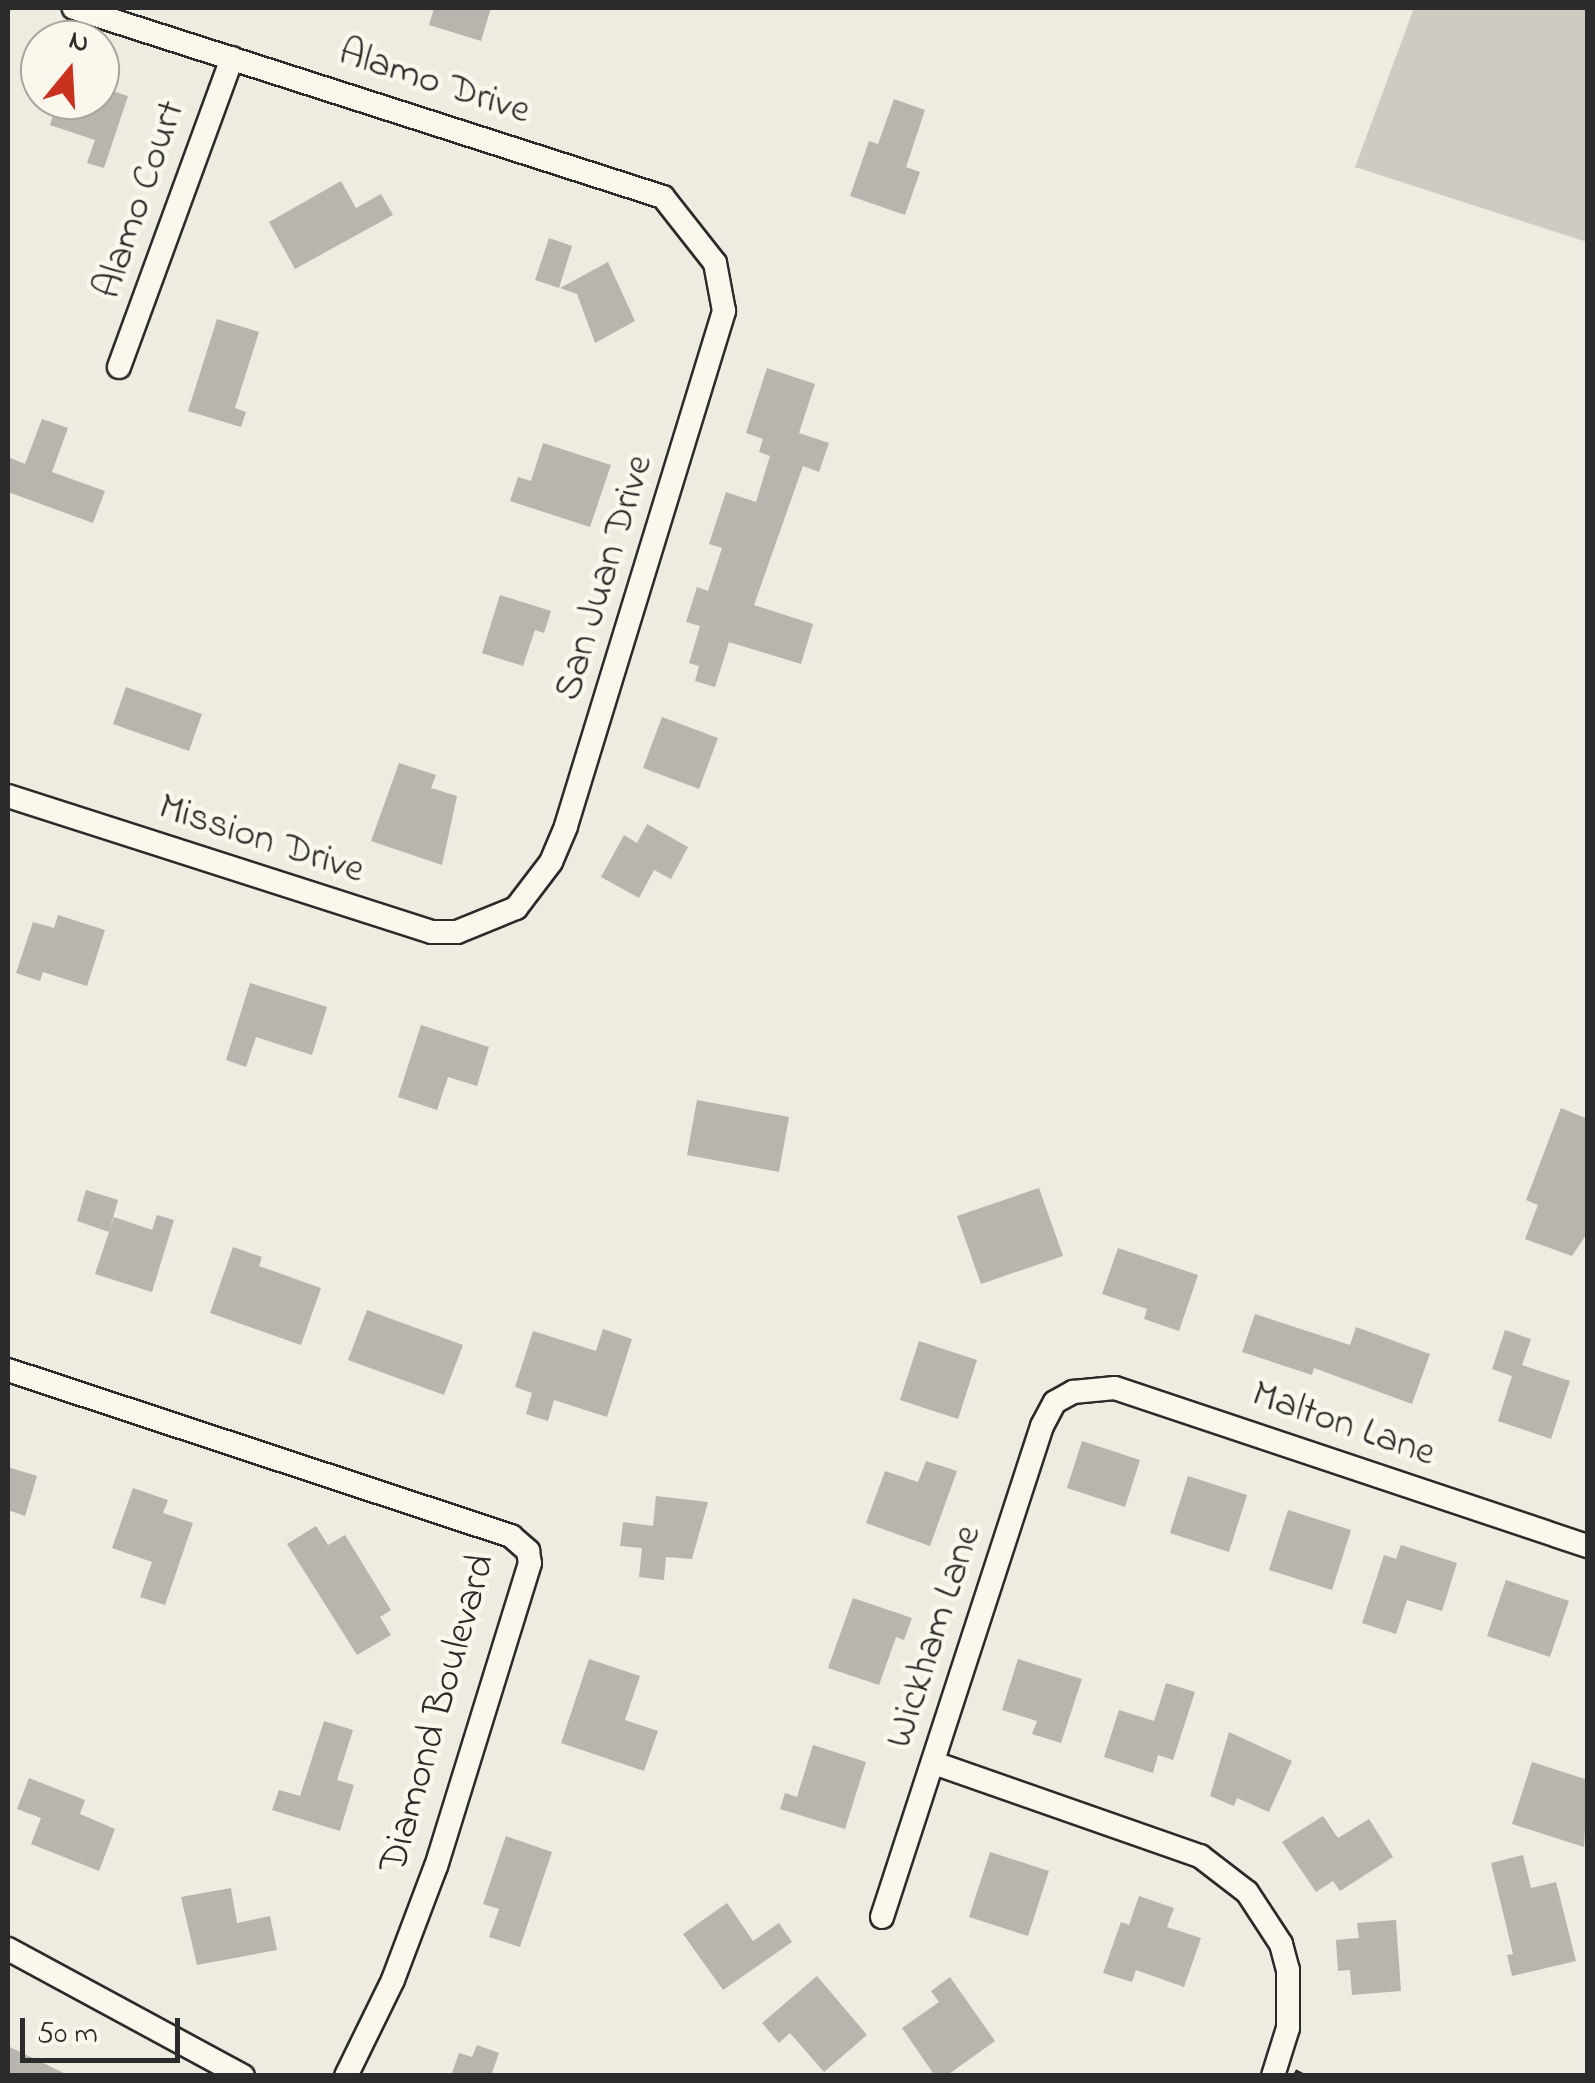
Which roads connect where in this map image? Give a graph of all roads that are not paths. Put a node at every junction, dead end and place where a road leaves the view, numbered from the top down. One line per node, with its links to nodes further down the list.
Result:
1 (74, 8): 2 (street, Alamo Drive)
2 (232, 58): 3 (street, Alamo Drive); 4 (street, Alamo Court)
3 (699, 236): 6 (street, San Juan Drive)
4 (119, 367)
5 (8, 796): 6 (street, Mission Drive)
6 (494, 920)
7 (8, 1370): 14 (street, Diamond Boulevard)
8 (1073, 1392): 9 (street, Malton Lane); 10 (street, Wickham Lane)
9 (1588, 1546)
10 (934, 1763): 11 (street, Wickham Lane); 15 (street)
11 (882, 1917)
12 (8, 1949): 13 (street)
13 (243, 2076)
14 (346, 2076)
15 (1273, 2076)

